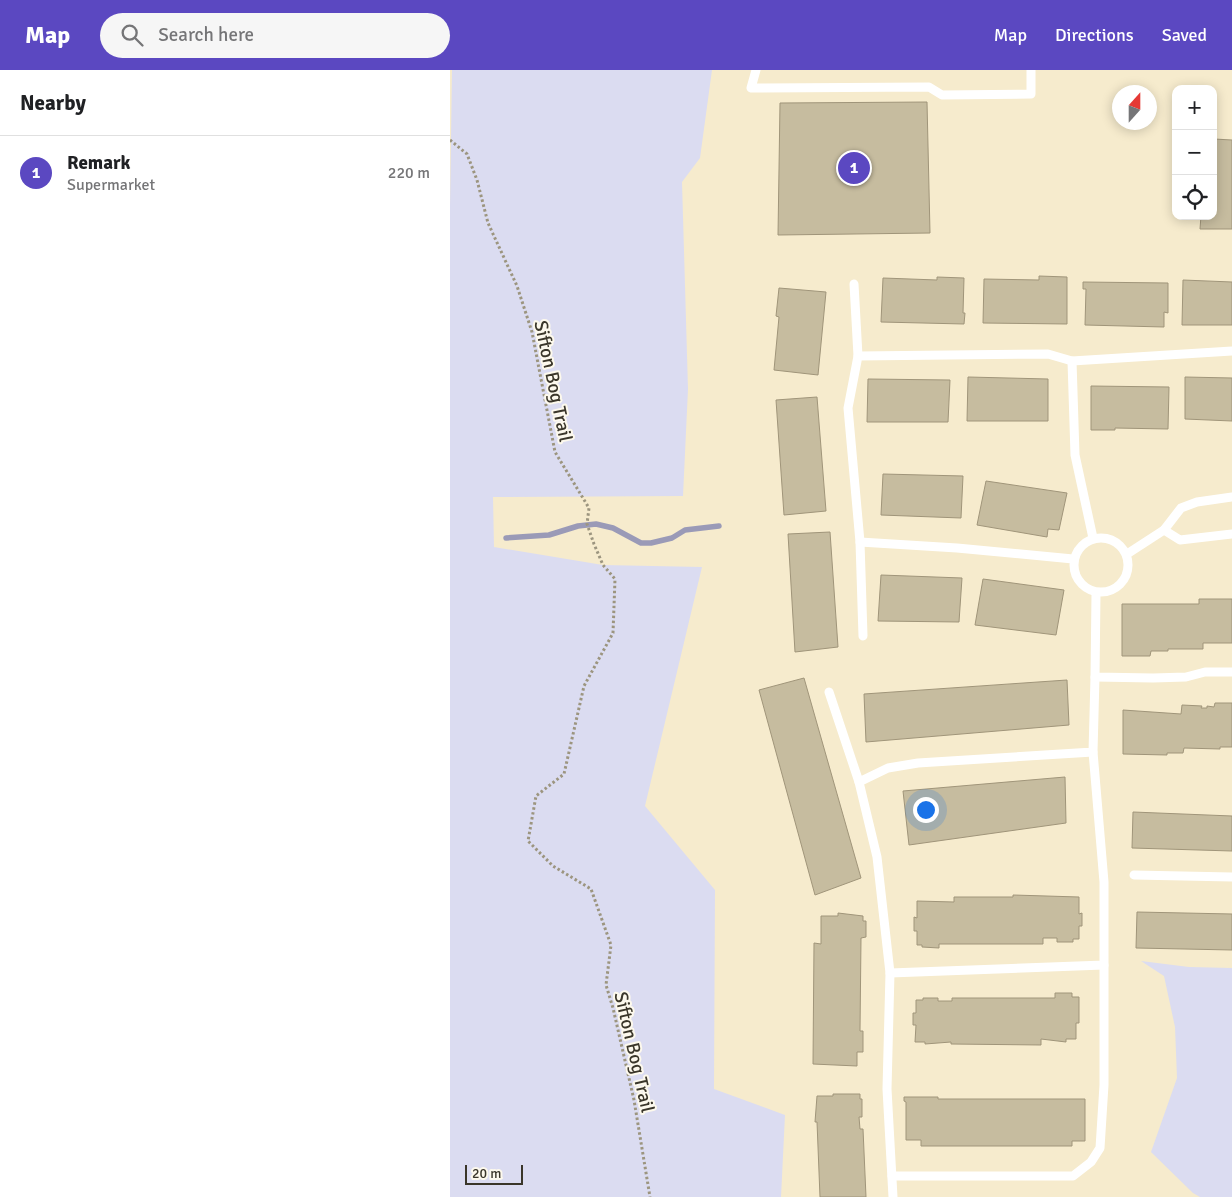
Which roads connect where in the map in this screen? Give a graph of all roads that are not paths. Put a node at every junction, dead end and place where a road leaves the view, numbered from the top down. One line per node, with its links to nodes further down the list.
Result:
1 (756, 70): 2 (lane)
2 (1031, 70)
3 (854, 284): 5 (lane)
4 (1232, 352): 6 (lane)
5 (858, 356): 6 (lane); 11 (lane)
6 (1072, 361): 10 (lane)
7 (1232, 498): 8 (lane)
8 (1164, 530): 9 (lane); 12 (lane)
9 (1232, 534)
10 (1093, 538): 12 (lane); 13 (lane)
11 (860, 542): 13 (lane); 15 (lane)
12 (1127, 554): 14 (lane)
13 (1073, 560): 14 (lane)
14 (1096, 594): 17 (lane)
15 (863, 636)
16 (1232, 672): 17 (lane)
17 (1095, 677): 19 (lane)
18 (829, 692): 20 (lane)
19 (1093, 752): 20 (lane); 23 (lane)
20 (859, 782): 24 (lane)
21 (1134, 875): 22 (lane)
22 (1232, 877)
23 (1104, 965): 24 (lane); 25 (lane)
24 (890, 973): 25 (lane)
25 (892, 1176): 26 (lane)
26 (893, 1197)

